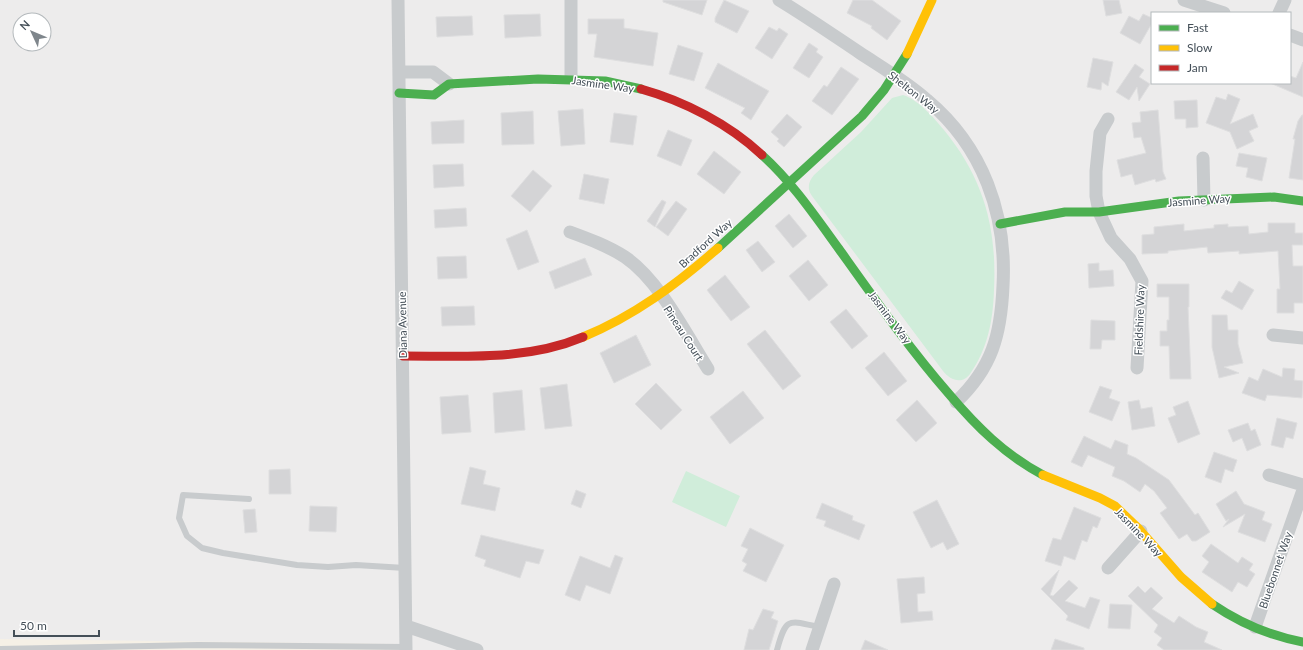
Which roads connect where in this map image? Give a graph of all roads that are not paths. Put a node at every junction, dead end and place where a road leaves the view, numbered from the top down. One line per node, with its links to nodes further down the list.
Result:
1 (398, 0): 11 (street, Diana Avenue)
2 (570, 0): 13 (street)
3 (779, 0): 12 (street, Shelton Way)
4 (932, 0): 12 (street, Bradford Way)
5 (1184, 0): 7 (street)
6 (1285, 0): 8 (street)
7 (1221, 12)
8 (1279, 12)
9 (1291, 34): 10 (street)
10 (1303, 40)
11 (398, 72): 14 (street); 15 (street, Diana Avenue)
12 (894, 75): 18 (street, Bradford Way); 22 (street, Shelton Way)
13 (571, 78): 14 (street, Jasmine Way); 18 (street, Jasmine Way)
14 (449, 84): 15 (street)
15 (399, 94): 27 (street, Diana Avenue)
16 (1108, 119): 21 (street, Fieldshire Way)
17 (1203, 158): 19 (street)
18 (788, 184): 24 (street, Bradford Way); 30 (street, Jasmine Way)
19 (1204, 200): 20 (street, Jasmine Way); 21 (street, Jasmine Way)
20 (1303, 201)
21 (1099, 212): 22 (street, Jasmine Way); 28 (street, Fieldshire Way)
22 (1000, 224): 30 (street, Shelton Way)
23 (570, 232): 24 (street, Pineau Court)
24 (661, 296): 27 (street, Bradford Way); 29 (street, Pineau Court)
25 (1273, 335): 26 (street)
26 (1303, 338)
27 (403, 356): 36 (street, Diana Avenue)
28 (1137, 368)
29 (708, 369)
30 (956, 402): 35 (street, Jasmine Way)
31 (1269, 475): 32 (street)
32 (1303, 485)
33 (1303, 490): 41 (street, Bluebonnet Way)
34 (249, 499): 36 (lane)
35 (1141, 530): 37 (street); 41 (street, Jasmine Way)
36 (405, 568): 39 (street, Diana Avenue)
37 (1108, 568)
38 (834, 584): 40 (street)
39 (406, 626): 46 (street, Diana Avenue); 47 (street)
40 (819, 627): 48 (lane); 49 (street)
41 (1255, 627): 42 (street, Jasmine Way)
42 (1303, 642)
43 (94, 648): 44 (lane); 45 (lane)
44 (179, 648): 46 (lane)
45 (0, 649)
46 (406, 649)
47 (477, 650)
48 (776, 650)
49 (812, 650)

